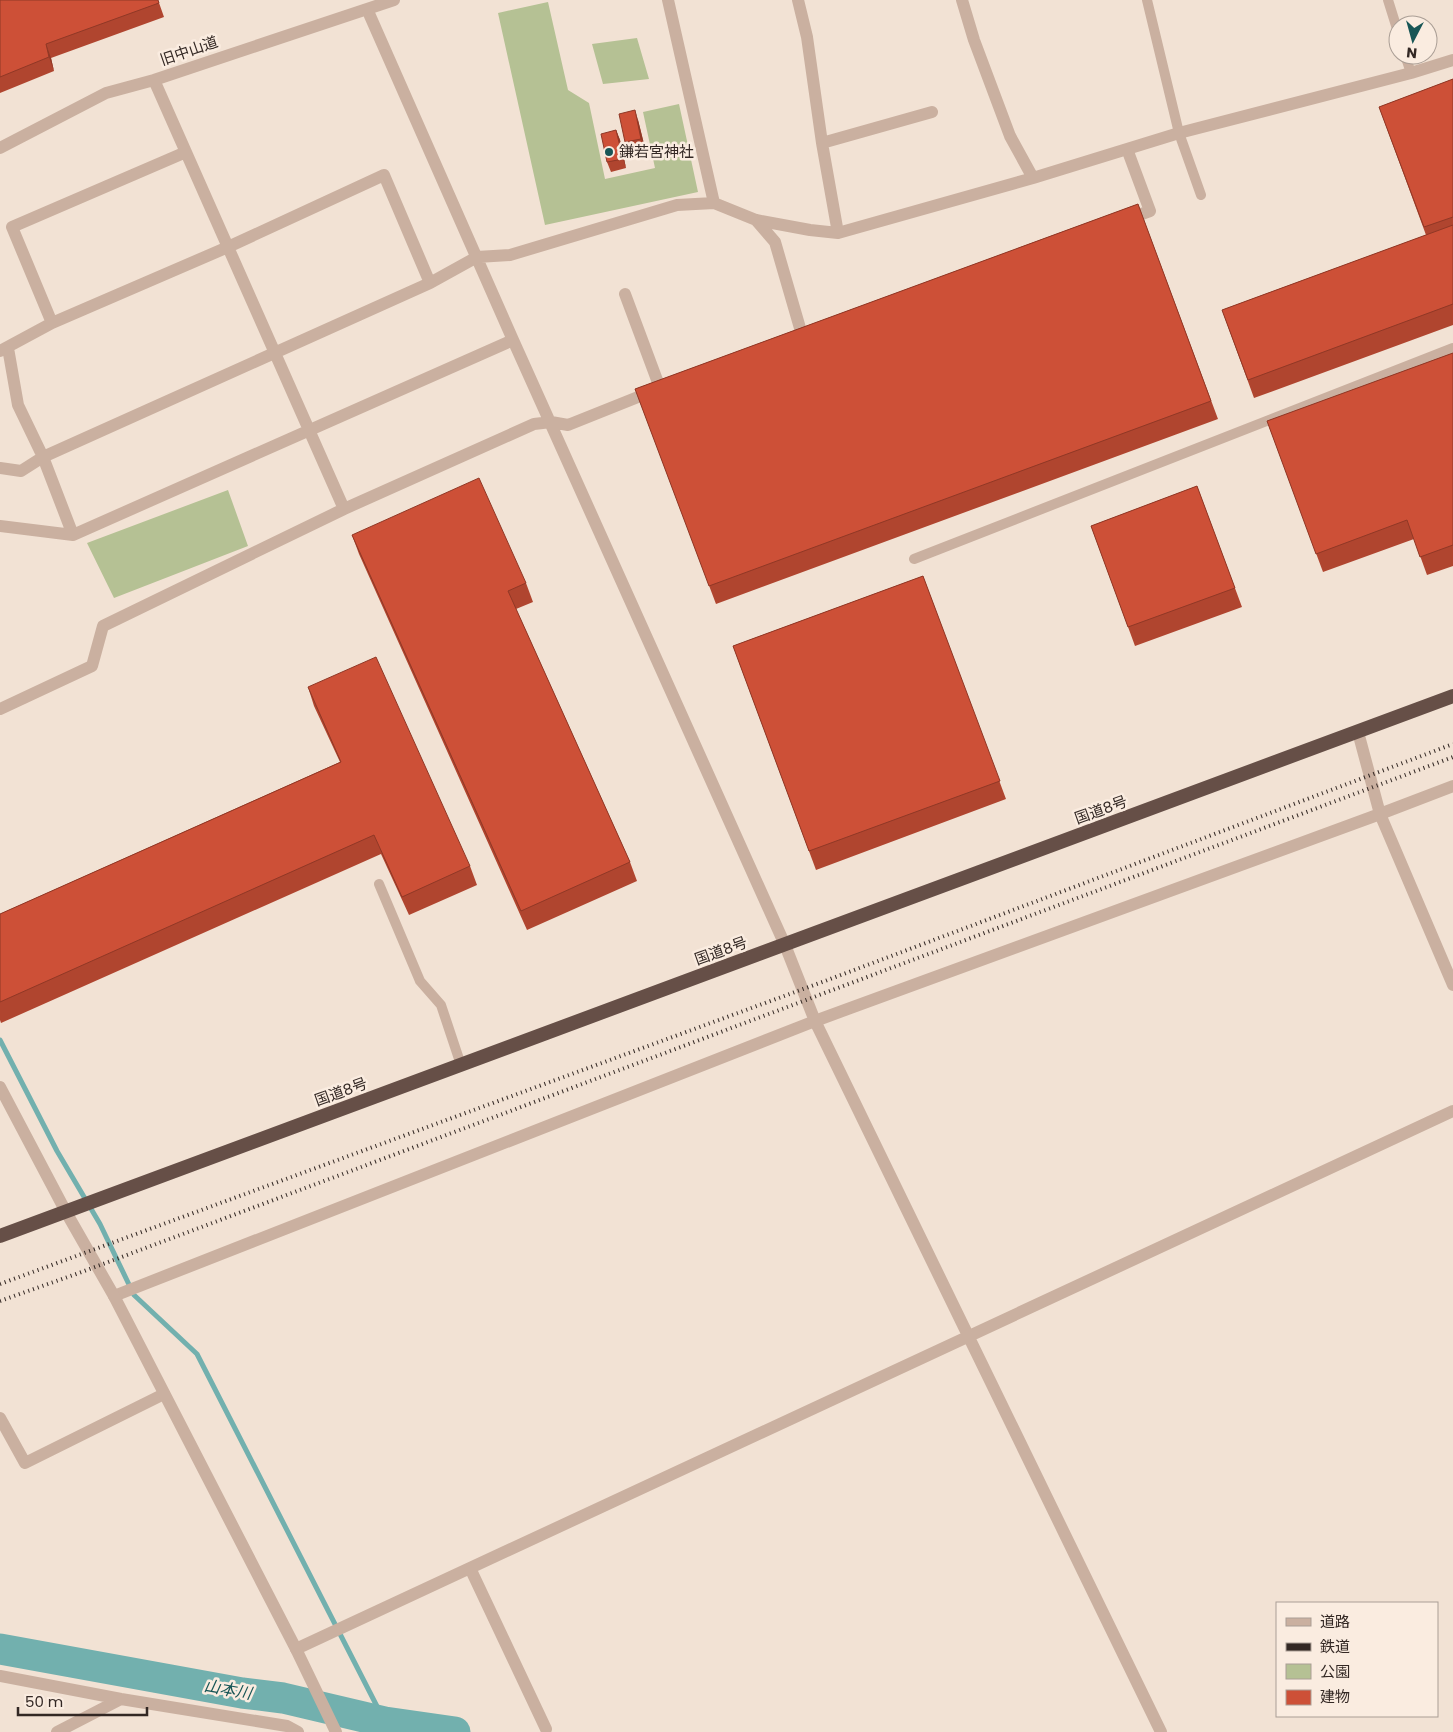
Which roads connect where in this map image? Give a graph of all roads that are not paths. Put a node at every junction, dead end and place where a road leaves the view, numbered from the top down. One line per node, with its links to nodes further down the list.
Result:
1 (394, 0): 7 (street, 旧中山道)
2 (668, 0): 22 (street)
3 (798, 0): 16 (street)
4 (962, 0): 20 (street)
5 (1147, 0): 15 (lane)
6 (1388, 0): 9 (lane)
7 (380, 2): 8 (street, 旧中山道)
8 (367, 8): 13 (street, 旧中山道); 27 (street)
9 (1393, 15)
10 (1453, 60): 12 (street)
11 (1408, 65): 12 (lane)
12 (1411, 73): 15 (street)
13 (154, 80): 17 (street, 旧中山道); 19 (street)
14 (932, 112): 16 (street)
15 (1180, 132): 18 (street); 21 (lane)
16 (822, 143): 25 (street)
17 (0, 148)
18 (1127, 149): 20 (street); 24 (street)
19 (186, 152): 26 (street); 30 (street)
20 (1032, 178): 25 (street)
21 (1201, 195)
22 (714, 203): 23 (street); 27 (street)
23 (756, 220): 25 (street); 31 (street)
24 (1112, 224)
25 (838, 233)
26 (228, 247): 28 (street); 30 (street); 35 (street)
27 (477, 258): 28 (street); 32 (street)
28 (430, 283): 35 (street)
29 (626, 294): 36 (street)
30 (52, 322): 34 (street)
31 (802, 335)
32 (513, 340): 36 (street); 37 (street)
33 (1453, 348): 43 (lane)
34 (4, 350): 38 (street)
35 (274, 352): 37 (street); 38 (street)
36 (551, 422): 40 (street); 50 (street)
37 (309, 430): 40 (street); 42 (street)
38 (43, 457): 39 (street); 42 (street)
39 (0, 468)
40 (344, 509): 45 (street)
41 (0, 526): 42 (street)
42 (73, 535)
43 (914, 559)
44 (1453, 696): 46 (highway, 国道8号)
45 (0, 709)
46 (1358, 732): 48 (street); 50 (highway, 国道8号)
47 (1453, 786): 48 (street)
48 (1380, 814): 51 (street); 52 (street)
49 (379, 884): 53 (lane)
50 (785, 945): 52 (street); 53 (highway, 国道8号)
51 (1453, 985)
52 (815, 1021): 58 (street); 59 (street)
53 (461, 1065): 56 (highway, 国道8号)
54 (0, 1087): 56 (street)
55 (1453, 1111): 59 (street)
56 (66, 1212): 57 (highway, 国道8号); 58 (street)
57 (0, 1236)
58 (114, 1296): 60 (street)
59 (969, 1336): 62 (street); 70 (street)
60 (164, 1394): 61 (street); 63 (street)
61 (0, 1418)
62 (470, 1568): 63 (street); 66 (street)
63 (296, 1650): 69 (street)
64 (0, 1676): 65 (street)
65 (121, 1700): 67 (street); 68 (street)
66 (546, 1729)
67 (57, 1732)
68 (298, 1732)
69 (336, 1732)
70 (1162, 1732)

